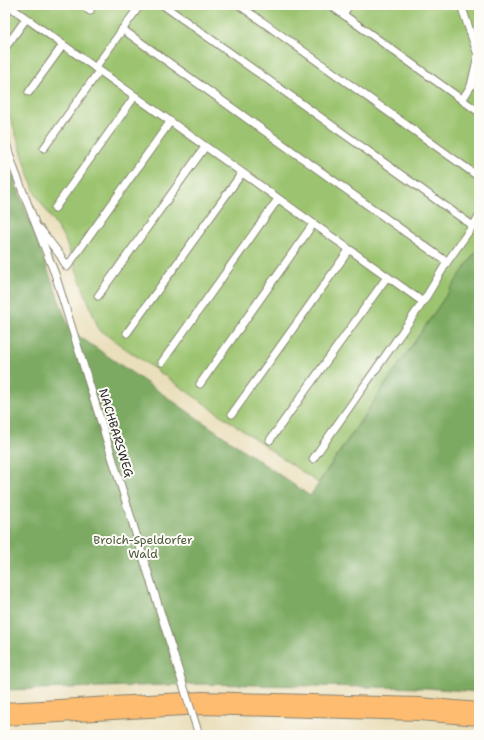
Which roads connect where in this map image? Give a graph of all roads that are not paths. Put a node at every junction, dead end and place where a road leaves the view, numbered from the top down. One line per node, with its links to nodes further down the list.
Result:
1 (5, 5): 11 (lane)
2 (82, 5): 9 (lane)
3 (140, 5): 12 (lane)
4 (163, 5): 31 (lane)
5 (239, 5): 25 (lane)
6 (330, 5): 10 (lane)
7 (349, 5): 10 (lane)
8 (461, 5): 18 (lane)
9 (90, 11)
10 (343, 14): 18 (lane)
11 (26, 19): 13 (lane); 14 (lane)
12 (122, 29): 15 (lane); 33 (lane)
13 (62, 45): 15 (lane); 16 (lane)
14 (5, 48)
15 (97, 69): 17 (lane); 23 (lane)
16 (29, 92)
17 (135, 96): 20 (lane); 27 (lane)
18 (462, 100): 19 (lane)
19 (479, 112)
20 (170, 122): 22 (lane); 29 (lane)
21 (5, 140): 29 (lane, NACHBARSWEG)
22 (205, 147): 24 (lane); 35 (lane)
23 (44, 148)
24 (242, 173): 26 (lane); 37 (lane)
25 (479, 177)
26 (278, 199): 30 (lane); 38 (lane)
27 (55, 208)
28 (479, 217): 31 (lane)
29 (35, 222): 45 (lane, NACHBARSWEG, bridge)
30 (314, 224): 32 (lane); 39 (lane)
31 (473, 226): 33 (lane)
32 (349, 250): 34 (lane); 40 (lane)
33 (447, 262): 36 (lane)
34 (387, 277): 36 (lane); 41 (lane)
35 (98, 296)
36 (423, 302): 42 (lane)
37 (127, 333)
38 (162, 362)
39 (200, 384)
40 (232, 414)
41 (270, 440)
42 (313, 459)
43 (5, 714): 44 (highway)
44 (479, 714)
45 (199, 735)

